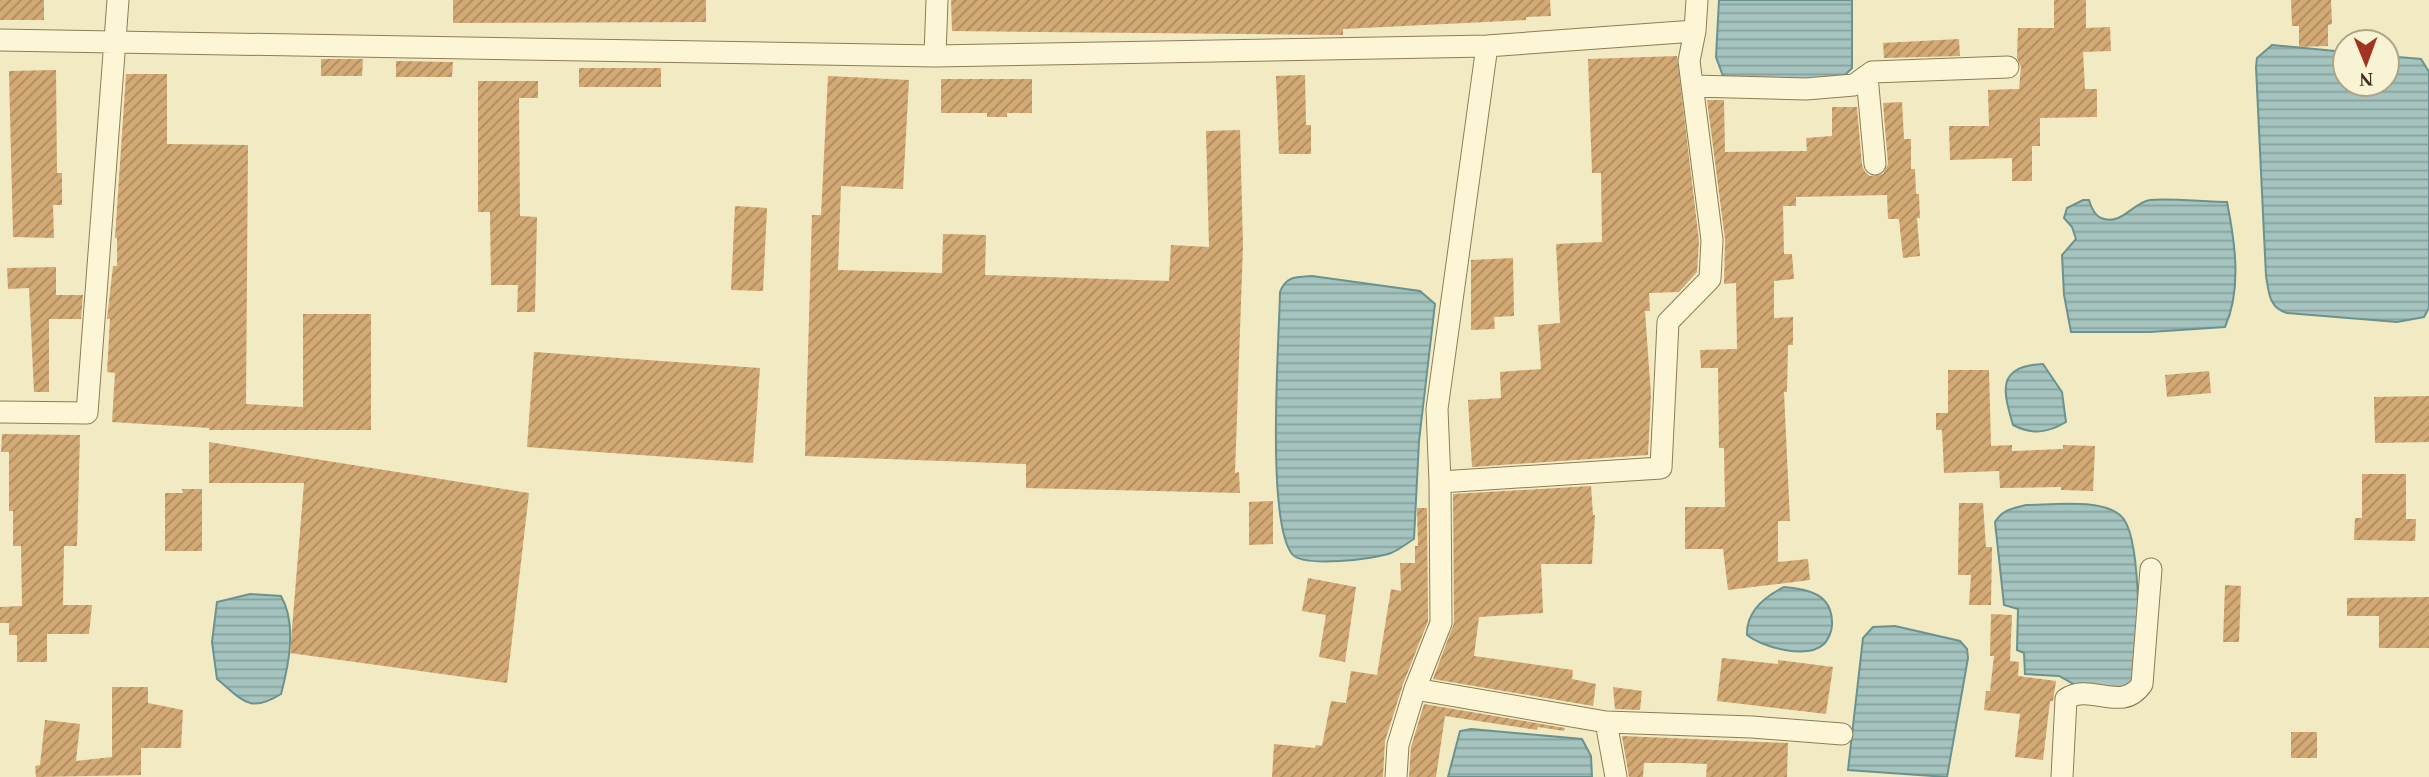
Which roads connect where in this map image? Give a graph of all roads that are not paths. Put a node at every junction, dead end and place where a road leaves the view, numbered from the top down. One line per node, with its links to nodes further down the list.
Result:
1 (118, 0): 6 (street)
2 (937, 0): 8 (street)
3 (1697, 0): 4 (street)
4 (1695, 31): 7 (street); 11 (street)
5 (0, 40): 6 (street)
6 (116, 40): 8 (street); 13 (street)
7 (1486, 46): 8 (street); 14 (street)
8 (935, 56)
9 (2008, 66): 10 (street)
10 (1867, 76): 11 (street); 12 (street)
11 (1693, 86): 14 (street)
12 (1874, 164)
13 (0, 412)
14 (1440, 482): 16 (street)
15 (2151, 569): 21 (street)
16 (1415, 689): 17 (street); 19 (street)
17 (1606, 722): 18 (street); 20 (street)
18 (1842, 734)
19 (1396, 777)
20 (1616, 777)
21 (2062, 777)

